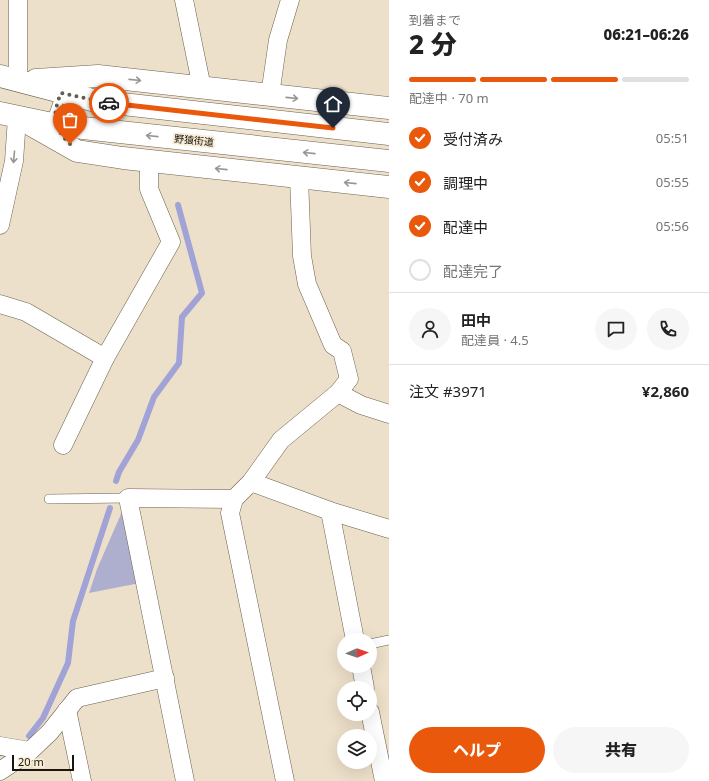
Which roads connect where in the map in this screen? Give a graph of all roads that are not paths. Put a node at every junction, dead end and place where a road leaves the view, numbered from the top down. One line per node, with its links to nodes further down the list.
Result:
1 (18, 0): 5 (street)
2 (184, 0): 6 (street)
3 (290, 0): 8 (street)
4 (82, 77): 5 (main road); 6 (main road, one-way to 6); 7 (lane)
5 (10, 79): 7 (main road)
6 (202, 88): 8 (main road)
7 (61, 93): 11 (lane); 12 (main road)
8 (270, 95): 9 (main road, one-way to 9)
9 (389, 108)
10 (9, 116): 11 (main road, 野猿街道); 13 (main road); 18 (street, one-way to 18)
11 (56, 125): 13 (lane); 15 (main road, 野猿街道, one-way to 11)
12 (389, 134)
13 (77, 151): 14 (main road)
14 (149, 161): 16 (main road, one-way to 14); 20 (street)
15 (389, 161)
16 (299, 177): 17 (main road, one-way to 16); 21 (street)
17 (389, 187)
18 (0, 226)
19 (0, 304): 20 (street)
20 (105, 358): 23 (street)
21 (338, 393): 22 (street); 24 (street)
22 (389, 414)
23 (63, 445)
24 (251, 482): 27 (street); 28 (street)
25 (128, 498): 26 (lane); 27 (street); 33 (street)
26 (49, 499)
27 (234, 499): 41 (street)
28 (330, 510): 29 (street); 30 (street)
29 (389, 529)
30 (355, 633)
31 (389, 640): 32 (lane)
32 (377, 643)
33 (165, 678): 34 (street); 40 (street)
34 (67, 710): 37 (street); 39 (street)
35 (372, 721): 42 (street)
36 (0, 746): 37 (street)
37 (30, 751): 38 (street)
38 (0, 771)
39 (82, 781)
40 (185, 781)
41 (285, 781)
42 (384, 781)

